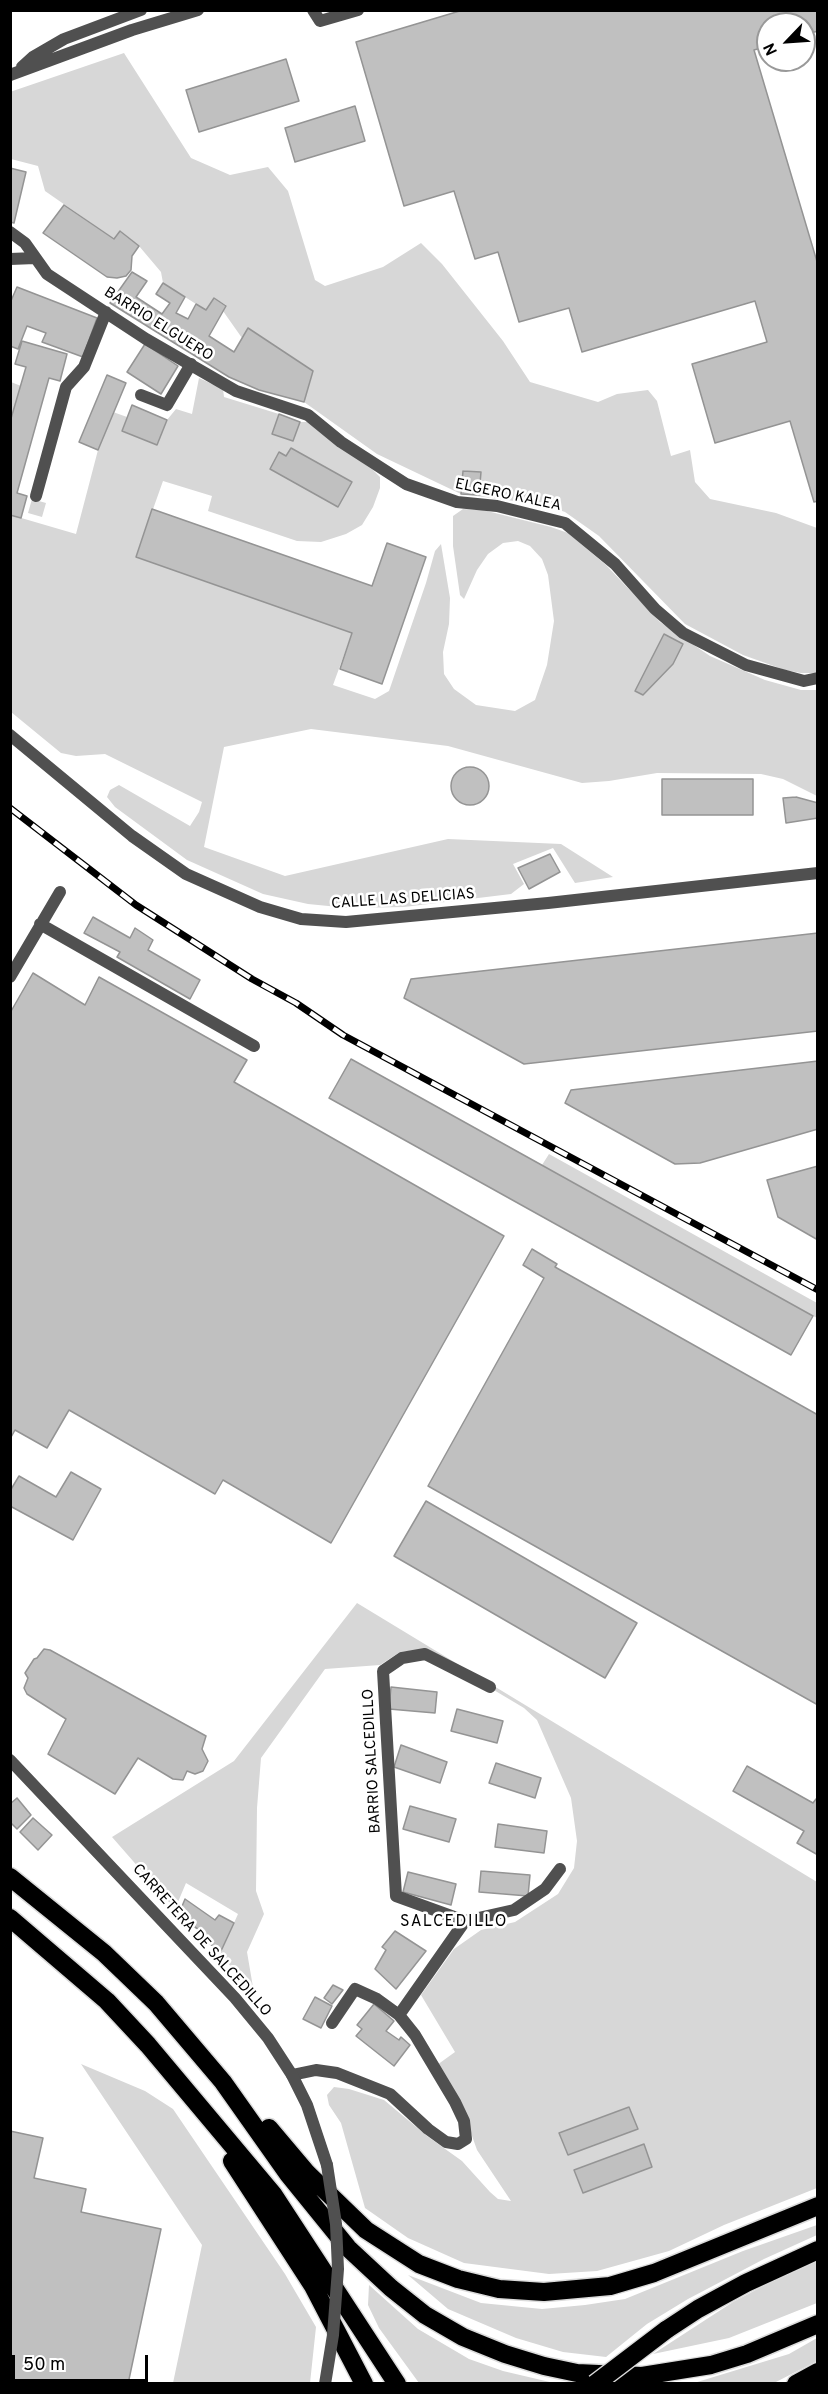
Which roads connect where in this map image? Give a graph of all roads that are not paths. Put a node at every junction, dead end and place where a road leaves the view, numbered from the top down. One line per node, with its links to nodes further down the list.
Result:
1 (141, 10): 5 (street)
2 (198, 10): 5 (street)
3 (313, 10): 4 (street)
4 (358, 10)
5 (14, 73)
6 (10, 232): 7 (street, BARRIO ELGUERO)
7 (35, 258): 8 (street); 9 (street, BARRIO ELGUERO)
8 (10, 259)
9 (106, 312): 10 (street, BARRIO ELGUERO); 13 (street)
10 (191, 364): 11 (street); 12 (street, BARRIO ELGUERO)
11 (141, 394)
12 (308, 415): 14 (street, ELGERO KALEA)
13 (36, 496)
14 (818, 678)
15 (10, 735): 16 (street, CALLE LAS DELICIAS)
16 (818, 873)
17 (60, 892): 18 (street)
18 (40, 924): 19 (street); 20 (street)
19 (10, 977)
20 (254, 1046)
21 (490, 1687): 26 (street, BARRIO SALCEDILLO)
22 (10, 1760): 29 (street, CARRETERA DE SALCEDILLO)
23 (560, 1869): 26 (street)
24 (10, 1877): 31 (highway)
25 (10, 1918): 30 (highway)
26 (465, 1921): 27 (street)
27 (399, 2015): 28 (street); 29 (street)
28 (332, 2023)
29 (292, 2076): 36 (street, CARRETERA DE SALCEDILLO, bridge)
30 (179, 2082): 37 (highway); 38 (highway)
31 (223, 2082): 32 (highway); 34 (highway)
32 (818, 2206)
33 (818, 2250): 39 (highway, bridge)
34 (818, 2324)
35 (818, 2372): 40 (highway)
36 (325, 2384)
37 (364, 2384)
38 (397, 2384)
39 (595, 2384)
40 (796, 2384)

